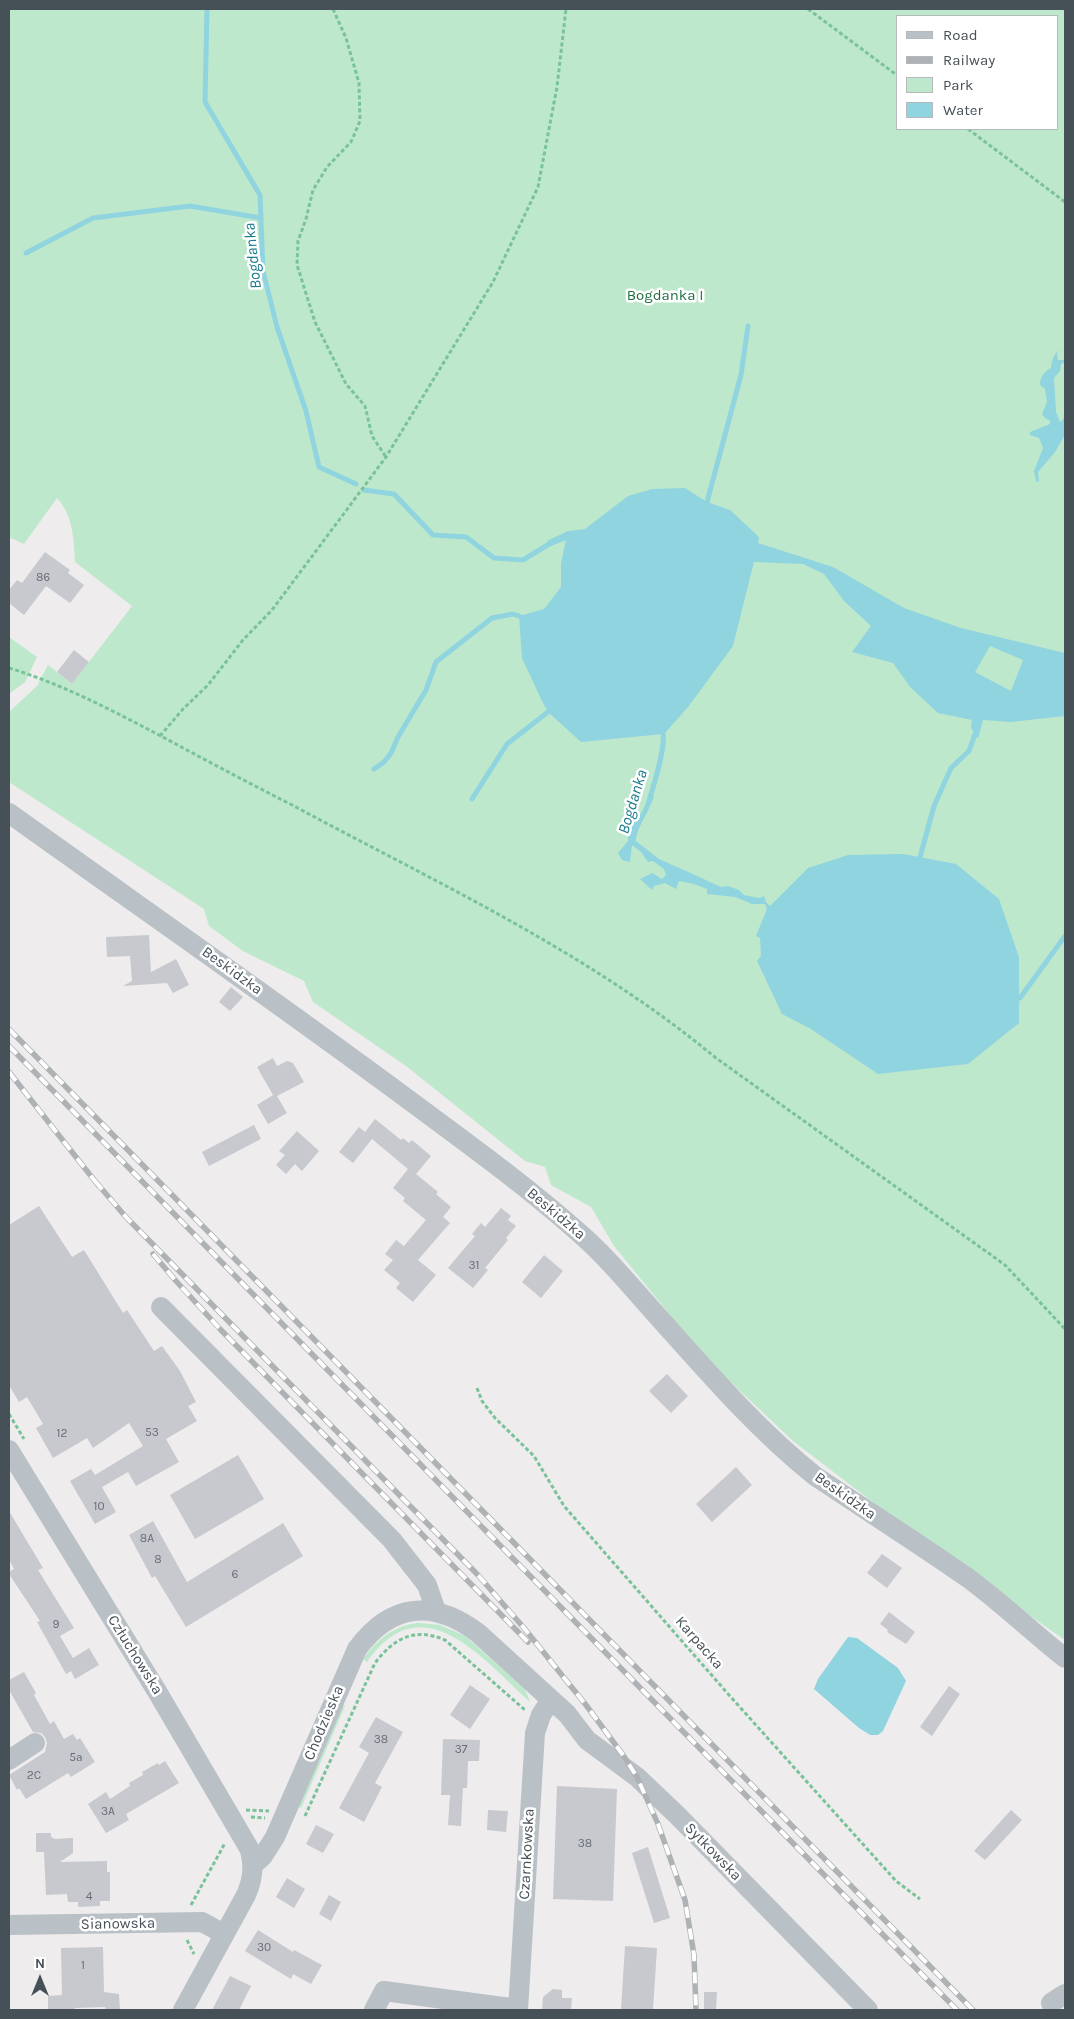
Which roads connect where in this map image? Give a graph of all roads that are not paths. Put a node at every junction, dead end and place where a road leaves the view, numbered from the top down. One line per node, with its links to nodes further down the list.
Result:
1 (9, 813): 5 (street, Beskidzka)
2 (161, 1306): 4 (street)
3 (9, 1450): 9 (street, Człuchowska)
4 (436, 1611): 6 (street, Chodzieska); 9 (street, Chodzieska)
5 (1065, 1658)
6 (550, 1701): 12 (street, Czarnkowska); 15 (street, Sytkowska)
7 (35, 1743): 8 (street)
8 (9, 1760)
9 (253, 1865): 11 (street, Chodzieska)
10 (9, 1925): 11 (street, Sianowska)
11 (224, 1934): 13 (street, Chodzieska)
12 (518, 2009): 14 (street)
13 (183, 2010)
14 (374, 2010)
15 (868, 2010)

